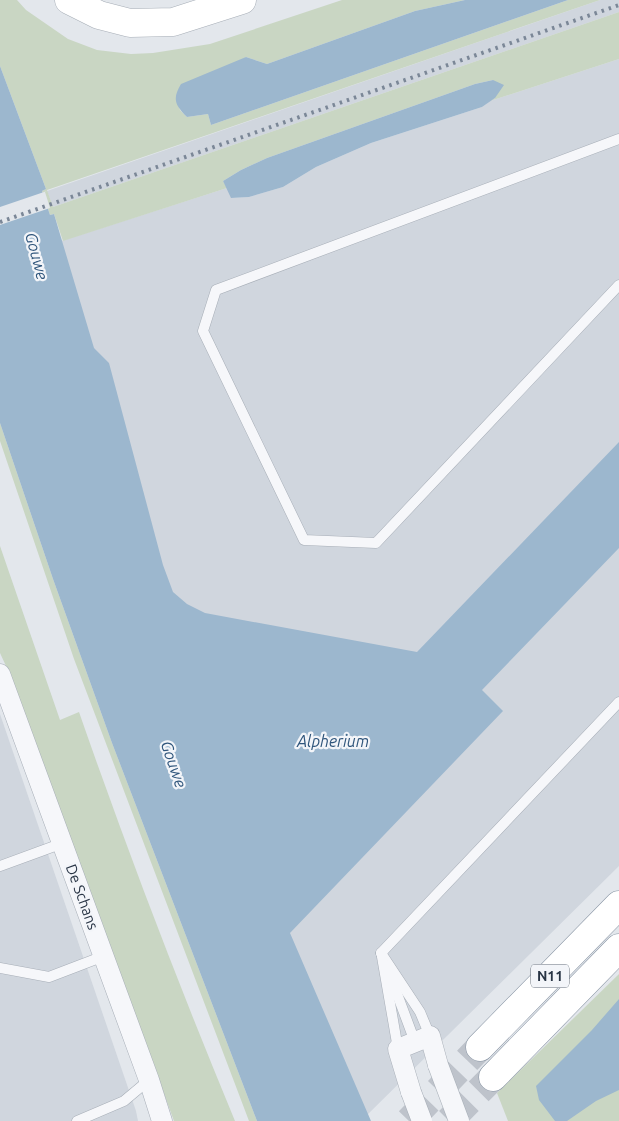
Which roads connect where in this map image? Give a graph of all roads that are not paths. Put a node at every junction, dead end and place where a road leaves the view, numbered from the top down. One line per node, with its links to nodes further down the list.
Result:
1 (69, 0): 2 (main road)
2 (242, 0)
3 (619, 139): 4 (lane)
4 (619, 285)
5 (0, 674): 7 (street, De Schans)
6 (619, 702): 11 (lane)
7 (62, 843): 8 (lane); 12 (street, De Schans)
8 (0, 866)
9 (619, 905): 15 (main road, N11)
10 (619, 948): 16 (main road, N11)
11 (381, 953): 14 (lane); 14 (lane); 14 (lane)
12 (104, 956): 13 (lane); 17 (street, De Schans)
13 (0, 968)
14 (415, 1043): 20 (street, bridge); 21 (street, bridge)
15 (480, 1047)
16 (493, 1077)
17 (149, 1080): 18 (lane); 19 (street, De Schans)
18 (77, 1121)
19 (162, 1121)
20 (422, 1121)
21 (459, 1121)

